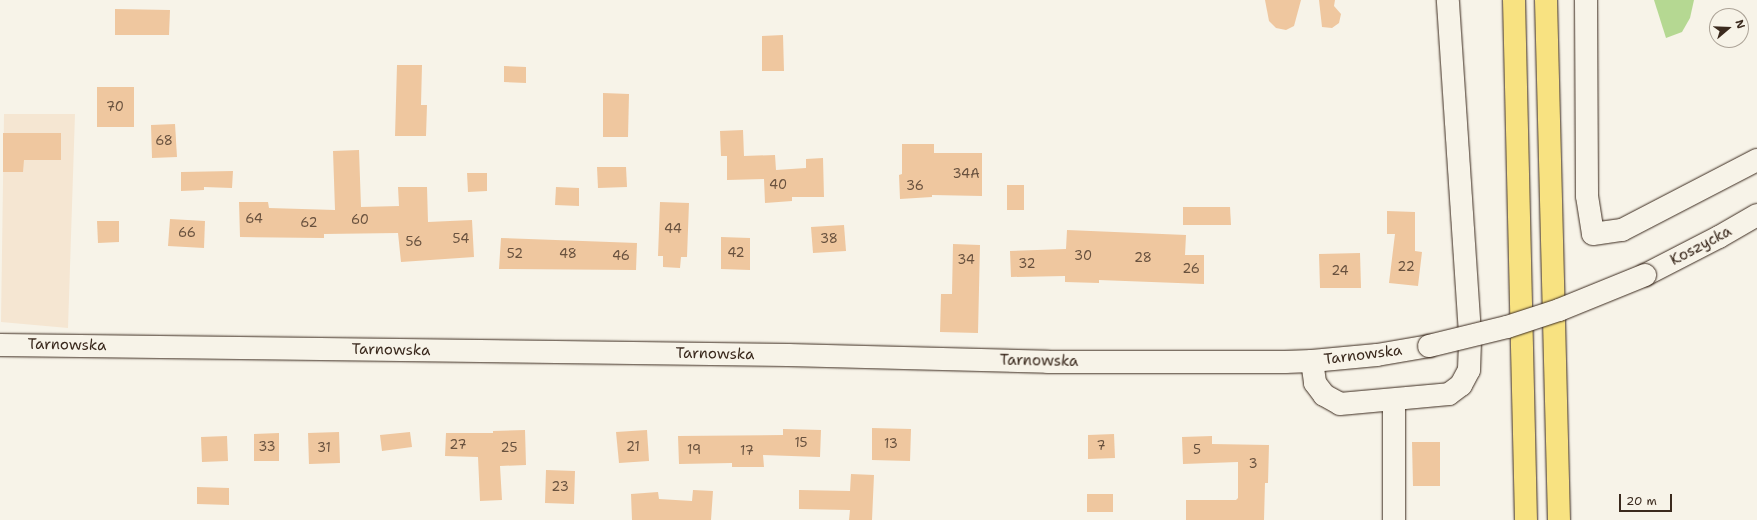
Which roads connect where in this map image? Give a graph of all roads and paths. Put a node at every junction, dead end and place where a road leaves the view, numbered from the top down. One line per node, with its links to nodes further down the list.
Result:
1 (1448, 0): 10 (street)
2 (1514, 0): 12 (main road)
3 (1546, 0): 13 (main road)
4 (1586, 0): 5 (street)
5 (1757, 160)
6 (1757, 215): 8 (street, Koszycka, bridge)
7 (0, 345): 9 (street, Tarnowska)
8 (1429, 346): 9 (street, Tarnowska)
9 (1312, 361): 10 (street)
10 (1394, 400): 11 (street)
11 (1394, 520)
12 (1526, 520)
13 (1559, 520)

